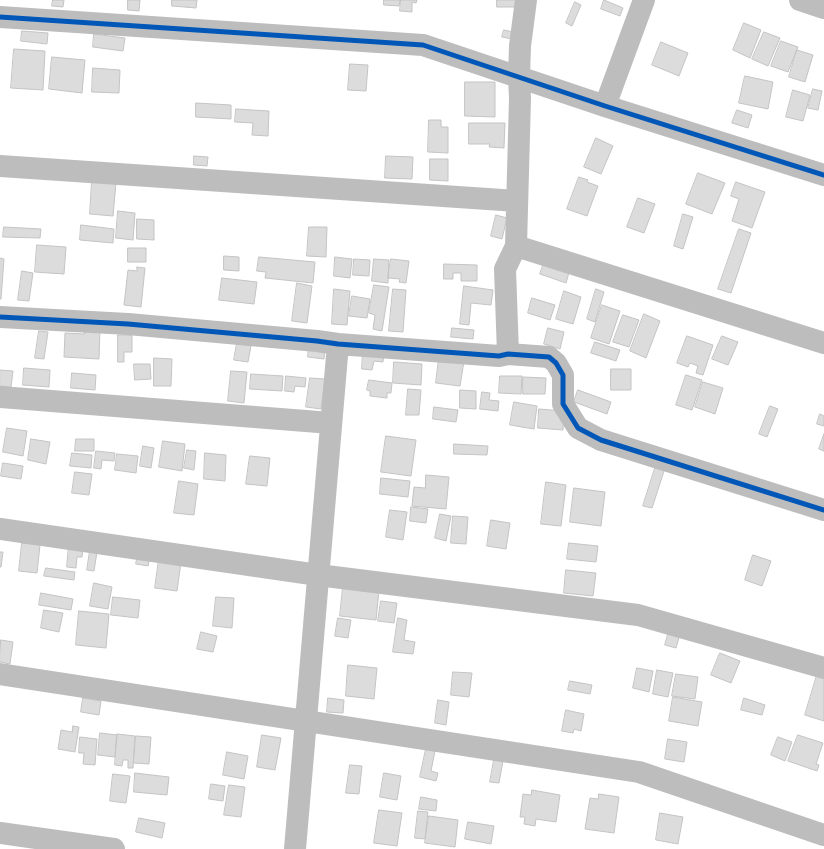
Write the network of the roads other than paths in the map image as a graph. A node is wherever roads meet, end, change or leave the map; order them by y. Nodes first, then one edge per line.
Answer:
1 (526, 0) edge
2 (644, 0) edge
3 (800, 0) edge
4 (824, 8) edge
5 (0, 17) edge
6 (519, 77) junction
7 (604, 106) junction
8 (0, 166) edge
9 (824, 175) edge
10 (517, 200) junction
11 (516, 246) junction
12 (0, 317) edge
13 (824, 343) edge
14 (338, 344) junction
15 (508, 354) junction
16 (0, 397) edge
17 (331, 423) junction
18 (824, 510) edge
19 (0, 529) edge
20 (318, 575) junction
21 (824, 668) edge
22 (0, 674) edge
23 (306, 721) junction
24 (0, 833) edge
25 (824, 835) edge
26 (824, 843) edge
27 (114, 849) edge
28 (295, 849) edge
29 (822, 849) edge

1 - 6 street
2 - 7 street
3 - 4 street
5 - 6 street
6 - 7 street
6 - 10 street
7 - 9 street
8 - 10 street
10 - 11 street
11 - 13 street
11 - 15 street
12 - 14 street
14 - 15 street
14 - 17 street
15 - 18 street
16 - 17 street
17 - 20 street
19 - 20 street
20 - 21 street
20 - 23 street
22 - 23 street
23 - 25 street
23 - 28 street
24 - 27 street
26 - 29 street

